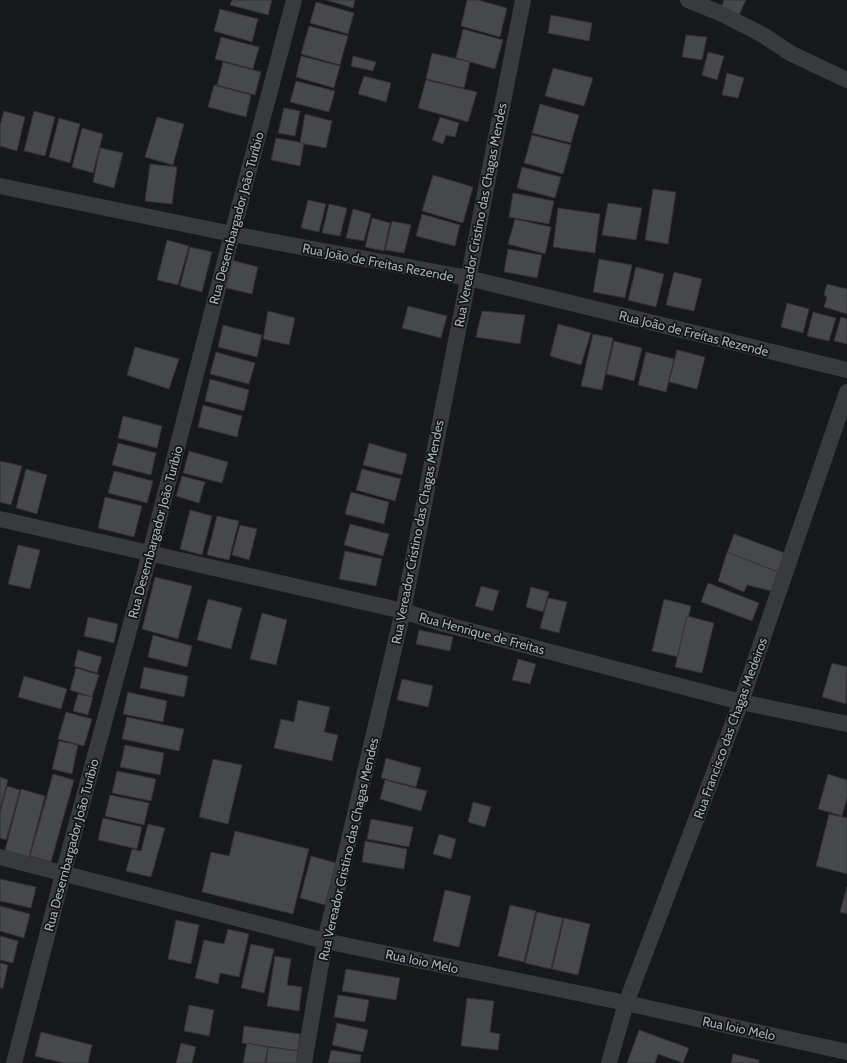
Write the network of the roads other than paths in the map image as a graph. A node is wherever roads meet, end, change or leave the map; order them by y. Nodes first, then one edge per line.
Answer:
1 (294, 0) edge
2 (523, 0) edge
3 (688, 0) edge
4 (847, 80) edge
5 (0, 186) edge
6 (232, 234) junction
7 (468, 278) junction
8 (847, 370) edge
9 (847, 392) edge
10 (0, 518) edge
11 (150, 553) junction
12 (403, 611) junction
13 (741, 702) junction
14 (847, 724) edge
15 (0, 857) edge
16 (63, 874) junction
17 (325, 940) junction
18 (626, 1003) junction
19 (847, 1052) edge
20 (14, 1063) edge
21 (304, 1063) edge
22 (609, 1063) edge

1 - 6 street, Rua Desembargador João Turíbio
2 - 7 street, Rua Vereador Cristino das Chagas Mendes
3 - 4 street
5 - 6 street, Rua João de Freitas Rezende
6 - 7 street, Rua João de Freitas Rezende
6 - 11 street, Rua Desembargador João Turíbio
7 - 8 street, Rua João de Freitas Rezende
7 - 12 street, Rua Vereador Cristino das Chagas Mendes
9 - 13 street, Rua Francisco das Chagas Medeiros
10 - 11 street, Rua Henrique de Freitas
11 - 12 street, Rua Henrique de Freitas
11 - 16 street, Rua Desembargador João Turíbio
12 - 13 street, Rua Henrique de Freitas
12 - 17 street, Rua Vereador Cristino das Chagas Mendes
13 - 14 street, Rua Henrique de Freitas
13 - 18 street, Rua Francisco das Chagas Medeiros
15 - 16 street, Rua Ioio Melo
16 - 17 street, Rua Ioio Melo
16 - 20 street, Rua Desembargador João Turíbio
17 - 18 street, Rua Ioio Melo
17 - 21 street, Rua Vereador Cristino das Chagas Mendes
18 - 19 street, Rua Ioio Melo
18 - 22 street, Rua Francisco das Chagas Medeiros

